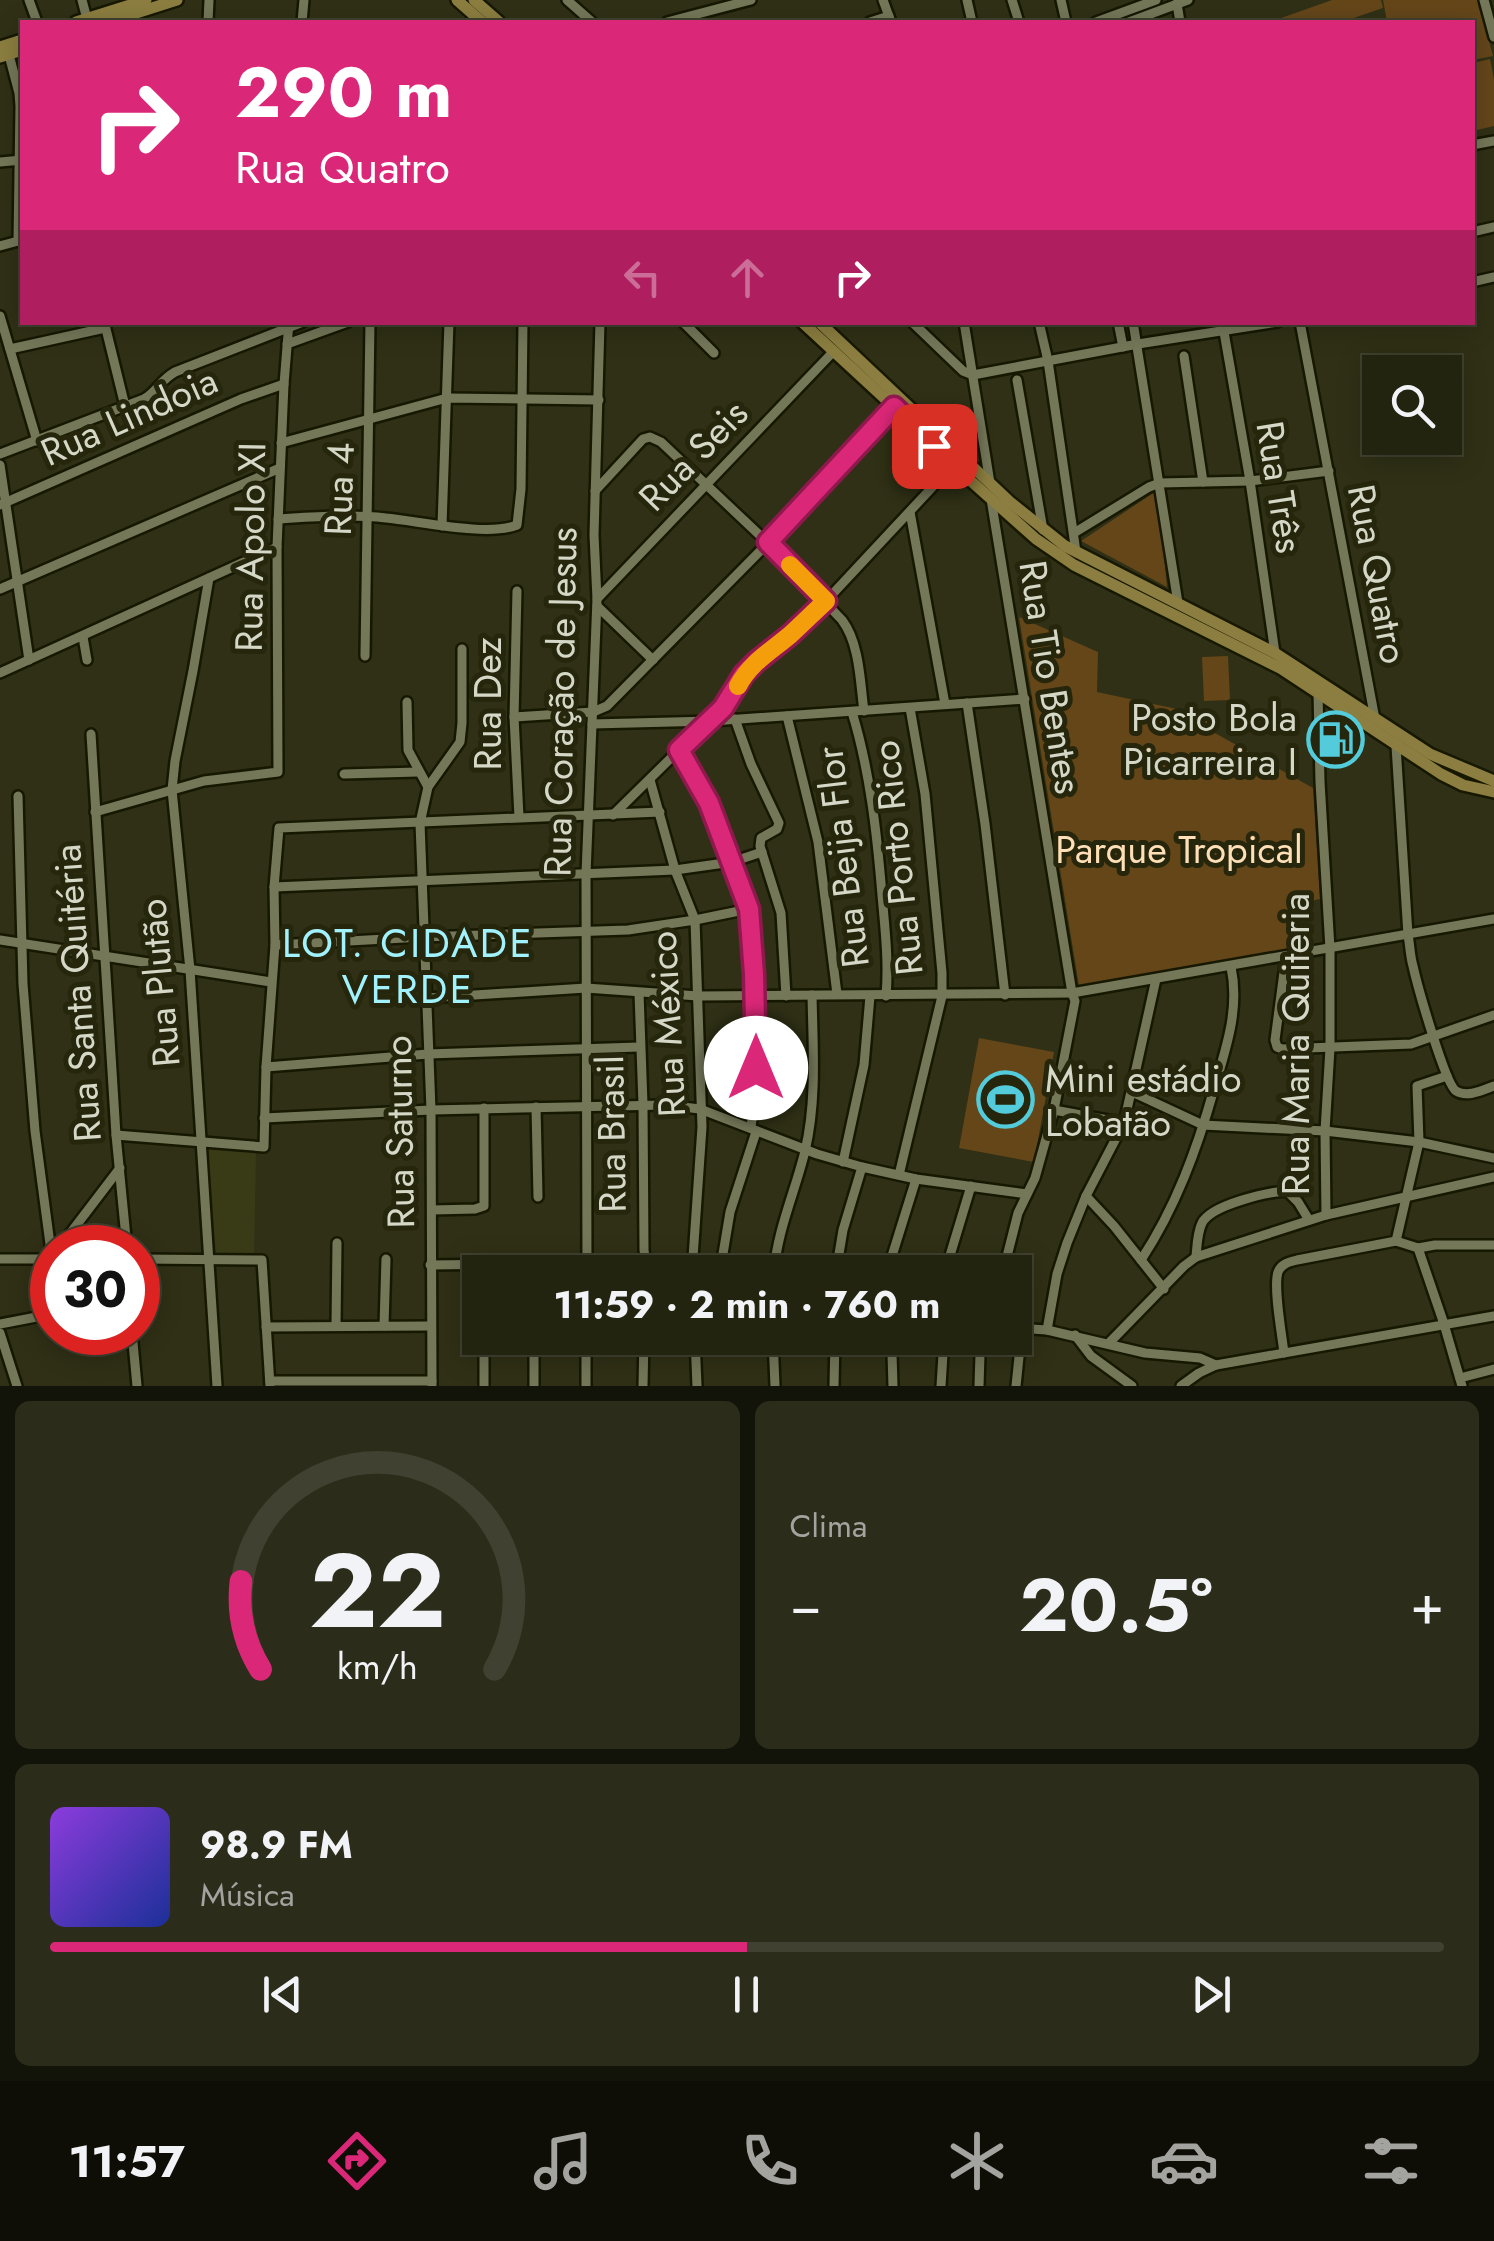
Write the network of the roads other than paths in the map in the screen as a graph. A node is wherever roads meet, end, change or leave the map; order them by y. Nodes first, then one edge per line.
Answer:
1 (146, 0) edge
2 (177, 0) edge
3 (456, 0) edge
4 (474, 0) edge
5 (568, 0) edge
6 (704, 0) edge
7 (751, 0) edge
8 (883, 0) edge
9 (1154, 0) edge
10 (1484, 0) edge
11 (1181, 1) edge
12 (709, 11) junction
13 (890, 19) edge
14 (84, 20) edge
15 (118, 20) edge
16 (480, 20) edge
17 (496, 20) edge
18 (590, 20) edge
19 (675, 20) edge
20 (1101, 20) edge
21 (1135, 20) edge
22 (1494, 37) edge
23 (3, 53) edge
24 (20, 90) edge
25 (20, 160) edge
26 (0, 162) edge
27 (20, 240) edge
28 (0, 246) edge
29 (0, 316) edge
30 (105, 325) edge
31 (289, 325) edge
32 (340, 325) edge
33 (370, 325) edge
34 (448, 325) edge
35 (524, 325) edge
36 (600, 325) edge
37 (686, 325) edge
38 (805, 325) edge
39 (827, 325) edge
40 (915, 325) edge
41 (965, 325) edge
42 (1040, 325) edge
43 (1119, 325) edge
44 (1134, 325) edge
45 (1301, 325) edge
46 (1240, 326) edge
47 (1224, 332) junction
48 (288, 344) junction
49 (1138, 344) junction
50 (1123, 347) junction
51 (10, 349) junction
52 (833, 352) junction
53 (714, 353) dead end
54 (1184, 356) dead end
55 (1048, 361) junction
56 (973, 375) junction
57 (1017, 380) dead end
58 (284, 384) junction
59 (447, 398) junction
60 (521, 399) junction
61 (599, 400) junction
62 (898, 403) junction
63 (125, 406) junction
64 (370, 418) junction
65 (37, 441) junction
66 (281, 443) junction
67 (0, 454) edge
68 (0, 465) edge
69 (954, 465) junction
70 (280, 468) junction
71 (1328, 471) junction
72 (976, 478) junction
73 (1203, 482) junction
74 (1250, 482) junction
75 (1160, 483) junction
76 (707, 484) junction
77 (991, 485) junction
78 (595, 492) junction
79 (990, 499) junction
80 (3, 504) edge
81 (910, 512) junction
82 (368, 516) junction
83 (278, 519) junction
84 (442, 526) junction
85 (1044, 531) junction
86 (1074, 533) junction
87 (768, 542) junction
88 (276, 546) junction
89 (1076, 552) junction
90 (1091, 566) junction
91 (1108, 575) junction
92 (209, 578) junction
93 (18, 581) junction
94 (0, 589) edge
95 (517, 591) dead end
96 (826, 601) junction
97 (597, 602) junction
98 (1178, 604) junction
99 (83, 636) junction
100 (462, 649) dead end
101 (1275, 653) junction
102 (365, 656) dead end
103 (30, 660) junction
104 (88, 660) dead end
105 (653, 660) junction
106 (0, 673) edge
107 (1320, 688) junction
108 (1334, 697) junction
109 (1025, 698) junction
110 (407, 702) dead end
111 (967, 703) junction
112 (945, 704) junction
113 (910, 708) junction
114 (593, 712) junction
115 (852, 712) junction
116 (864, 712) junction
117 (788, 716) junction
118 (514, 717) junction
119 (735, 719) junction
120 (1375, 719) junction
121 (712, 721) junction
122 (592, 724) junction
123 (91, 734) dead end
124 (1396, 746) junction
125 (679, 750) junction
126 (418, 772) junction
127 (344, 774) dead end
128 (650, 780) junction
129 (1494, 781) edge
130 (428, 787) junction
131 (172, 790) junction
132 (1494, 792) edge
133 (18, 796) dead end
134 (95, 812) junction
135 (660, 812) junction
136 (588, 815) junction
137 (613, 816) junction
138 (519, 817) junction
139 (420, 823) junction
140 (762, 852) junction
141 (732, 862) junction
142 (675, 870) junction
143 (586, 874) junction
144 (420, 881) junction
145 (274, 886) junction
146 (749, 909) junction
147 (1494, 919) edge
148 (695, 920) junction
149 (586, 931) junction
150 (1408, 935) junction
151 (423, 936) junction
152 (0, 940) edge
153 (22, 943) junction
154 (274, 945) junction
155 (1330, 949) junction
156 (105, 955) junction
157 (1286, 957) junction
158 (1231, 966) junction
159 (190, 970) junction
160 (1156, 979) junction
161 (271, 982) junction
162 (586, 988) junction
163 (639, 993) junction
164 (837, 994) junction
165 (1072, 994) junction
166 (1004, 995) junction
167 (698, 996) junction
168 (756, 996) junction
169 (786, 996) junction
170 (812, 996) junction
171 (870, 996) junction
172 (886, 996) junction
173 (942, 996) junction
174 (427, 998) junction
175 (1494, 1015) edge
176 (1435, 1036) junction
177 (639, 1047) junction
178 (1330, 1048) junction
179 (586, 1049) junction
180 (428, 1054) junction
181 (266, 1067) junction
182 (1447, 1076) junction
183 (1494, 1086) edge
184 (1132, 1092) junction
185 (643, 1104) junction
186 (587, 1105) junction
187 (536, 1107) junction
188 (484, 1108) junction
189 (700, 1109) junction
190 (430, 1110) junction
191 (1054, 1110) junction
192 (264, 1118) junction
193 (1124, 1123) junction
194 (1204, 1126) junction
195 (754, 1130) junction
196 (1325, 1131) junction
197 (116, 1134) junction
198 (201, 1142) junction
199 (1420, 1142) junction
200 (805, 1150) junction
201 (1494, 1158) edge
202 (843, 1162) junction
203 (862, 1167) junction
204 (120, 1168) junction
205 (899, 1175) junction
206 (1494, 1177) edge
207 (916, 1179) junction
208 (971, 1186) junction
209 (1027, 1194) junction
210 (1086, 1196) junction
211 (1405, 1196) junction
212 (538, 1197) dead end
213 (432, 1210) junction
214 (1326, 1215) junction
215 (1309, 1220) junction
216 (48, 1225) edge
217 (77, 1225) edge
218 (125, 1225) edge
219 (1396, 1241) junction
220 (336, 1243) dead end
221 (1494, 1244) edge
222 (1418, 1248) junction
223 (587, 1255) edge
224 (646, 1255) edge
225 (693, 1255) edge
226 (723, 1255) edge
227 (777, 1255) edge
228 (839, 1255) edge
229 (892, 1255) edge
230 (949, 1255) edge
231 (1007, 1255) edge
232 (1196, 1257) junction
233 (210, 1258) junction
234 (0, 1259) edge
235 (30, 1259) edge
236 (160, 1259) edge
237 (386, 1259) dead end
238 (1141, 1260) junction
239 (430, 1265) junction
240 (462, 1267) edge
241 (1164, 1289) junction
242 (1494, 1316) edge
243 (30, 1318) edge
244 (0, 1324) edge
245 (1444, 1324) junction
246 (336, 1326) junction
247 (384, 1326) junction
248 (430, 1326) junction
249 (266, 1327) junction
250 (1032, 1329) edge
251 (1047, 1330) junction
252 (0, 1333) edge
253 (1075, 1335) junction
254 (1109, 1343) junction
255 (1284, 1353) junction
256 (134, 1355) edge
257 (484, 1355) edge
258 (534, 1355) edge
259 (586, 1355) edge
260 (644, 1355) edge
261 (696, 1355) edge
262 (774, 1355) edge
263 (835, 1355) edge
264 (892, 1355) edge
265 (943, 1355) edge
266 (980, 1355) edge
267 (1017, 1355) edge
268 (1216, 1366) junction
269 (1494, 1369) edge
270 (1461, 1382) edge
271 (270, 1383) edge
272 (432, 1384) edge
273 (17, 1386) edge
274 (137, 1386) edge
275 (217, 1386) edge
276 (484, 1386) edge
277 (534, 1386) edge
278 (586, 1386) edge
279 (643, 1386) edge
280 (697, 1386) edge
281 (775, 1386) edge
282 (834, 1386) edge
283 (893, 1386) edge
284 (941, 1386) edge
285 (979, 1386) edge
286 (1016, 1386) edge
287 (1132, 1386) edge
288 (1181, 1386) edge

1 - 14 main road
2 - 15 main road
3 - 16 main road
4 - 17 main road
5 - 18 street
6 - 12 street
7 - 12 street
8 - 13 street
9 - 20 street
10 - 22 street
11 - 21 street
12 - 19 street
23 - 24 street
25 - 26 street
25 - 27 street
27 - 28 street
29 - 51 street
30 - 51 street
30 - 63 street
31 - 48 street, Rua Apolo XI
31 - 63 street
32 - 48 street
33 - 64 street, Rua 4
34 - 59 street
35 - 60 street
36 - 61 street, Rua Coração de Jesus
37 - 53 street
38 - 52 main road
39 - 62 main road
40 - 56 street
41 - 56 street
42 - 55 street
43 - 50 street
44 - 49 street
45 - 71 street, Rua Quatro
46 - 47 street
47 - 49 street
47 - 74 street, Rua Três
48 - 58 street, Rua Apolo XI
49 - 50 street
49 - 75 street
50 - 55 street
51 - 65 street
52 - 62 main road
52 - 76 street, Rua Seis
54 - 73 street
55 - 56 street
55 - 86 street
56 - 77 street
57 - 85 street
58 - 66 street, Rua Apolo XI
58 - 80 street, Rua Lindoia
59 - 60 street
59 - 64 street
59 - 84 street
60 - 61 street
60 - 84 street
61 - 78 street, Rua Coração de Jesus
62 - 69 main road
62 - 72 main road
62 - 87 street
63 - 65 street
64 - 66 street
64 - 82 street, Rua 4
65 - 67 street
66 - 70 street, Rua Apolo XI
68 - 80 street
69 - 72 main road
69 - 81 street
70 - 83 street, Rua Apolo XI
70 - 93 street
71 - 74 street
71 - 120 street, Rua Quatro
72 - 77 main road
72 - 79 main road
73 - 74 street
73 - 75 street
74 - 101 street, Rua Três
75 - 86 street
75 - 98 street
76 - 78 street
76 - 87 street
76 - 97 street, Rua Seis
77 - 79 main road
77 - 85 main road
78 - 97 street, Rua Coração de Jesus
79 - 90 main road
79 - 109 street, Rua Tio Bentes
80 - 93 street
81 - 96 street
81 - 112 street
82 - 83 street
82 - 84 street
82 - 102 street, Rua 4
83 - 88 street, Rua Apolo XI
85 - 89 main road
86 - 89 street
87 - 96 street
87 - 105 street
88 - 92 street
88 - 131 street, Rua Apolo XI
89 - 90 main road
90 - 91 main road
91 - 98 main road
91 - 107 main road
92 - 99 street
92 - 131 street, Rua Plutão
93 - 94 street
93 - 103 street
95 - 118 street, Rua Dez
96 - 116 street
96 - 121 street
97 - 105 street
97 - 114 street, Rua Coração de Jesus
98 - 101 main road
99 - 103 street
99 - 104 street
100 - 130 street, Rua Saturno
101 - 107 main road
103 - 106 street
105 - 114 street
107 - 108 main road
107 - 155 street, Rua Maria Quiteria
108 - 120 main road
108 - 124 main road
109 - 111 street
109 - 165 street, Rua Tio Bentes
110 - 126 street
111 - 112 street
111 - 166 street
112 - 113 street
113 - 116 street
113 - 173 street, Rua Porto Rico
114 - 118 street
114 - 122 street, Rua Coração de Jesus
115 - 116 street
115 - 117 street
115 - 172 street, Rua Beija Flor
117 - 119 street
117 - 164 street
118 - 138 street, Rua Dez
119 - 121 street
119 - 140 street
120 - 129 main road
121 - 122 street
121 - 125 street
122 - 136 street, Rua Coração de Jesus
123 - 134 street, Rua Santa Quitéria
124 - 132 main road
124 - 150 street
125 - 128 street
125 - 141 street
126 - 127 street
126 - 130 street
128 - 135 street, Rua México
128 - 137 street
130 - 139 street, Rua Saturno
131 - 134 street
131 - 159 street, Rua Plutão
133 - 153 street
134 - 156 street, Rua Santa Quitéria
135 - 137 street
135 - 142 street, Rua México
136 - 137 street
136 - 138 street
136 - 143 street, Rua Coração de Jesus
138 - 139 street
139 - 144 street, Rua Saturno
139 - 145 street
140 - 141 street
140 - 169 street
141 - 142 street
141 - 146 street
142 - 143 street
142 - 148 street, Rua México
143 - 144 street
143 - 149 street, Rua Coração de Jesus
144 - 145 street
144 - 151 street, Rua Saturno
145 - 154 street
146 - 148 street
146 - 168 street
147 - 150 street
148 - 149 street
148 - 167 street, Rua México
149 - 151 street
149 - 162 street, Rua Coração de Jesus
150 - 155 street
150 - 176 street
151 - 154 street
151 - 174 street, Rua Saturno
152 - 153 street
153 - 156 street
153 - 216 street
154 - 161 street
155 - 157 street
155 - 178 street, Rua Maria Quiteria
156 - 159 street
156 - 197 street, Rua Santa Quitéria
157 - 158 street
157 - 178 street
158 - 160 street
158 - 194 street
159 - 161 street
159 - 198 street, Rua Plutão
160 - 165 street
160 - 184 street
161 - 181 street
162 - 163 street
162 - 174 street
162 - 179 street, Rua Coração de Jesus
163 - 167 street
163 - 177 street, Rua Brasil
164 - 170 street
164 - 171 street
165 - 166 street
165 - 191 street, Rua Tio Bentes
166 - 173 street
167 - 168 street
167 - 189 street, Rua México
168 - 169 street
168 - 195 street
169 - 170 street
170 - 200 street
171 - 172 street
171 - 202 street
172 - 173 street
173 - 205 street, Rua Porto Rico
174 - 180 street, Rua Saturno
175 - 176 street
176 - 178 street
176 - 182 street
177 - 179 street
177 - 185 street, Rua Brasil
178 - 196 street, Rua Maria Quiteria
179 - 180 street
179 - 186 street, Rua Coração de Jesus
180 - 181 street
180 - 190 street, Rua Saturno
181 - 192 street
182 - 183 street
182 - 199 street
184 - 193 street
184 - 194 street
185 - 186 street
185 - 189 street
185 - 224 street, Rua Brasil
186 - 187 street
186 - 223 street, Rua Coração de Jesus
187 - 188 street
187 - 212 street
188 - 190 street
188 - 213 street
189 - 195 street
189 - 225 street, Rua México
190 - 192 street
190 - 213 street, Rua Saturno
191 - 193 street
191 - 209 street, Rua Tio Bentes
192 - 198 street
193 - 210 street
194 - 196 street
194 - 238 street
195 - 200 street
195 - 226 street
196 - 199 street
196 - 214 street, Rua Maria Quiteria
197 - 198 street
197 - 204 street, Rua Santa Quitéria
198 - 233 street, Rua Plutão
199 - 201 street
199 - 211 street
200 - 202 street
200 - 227 street
202 - 203 street
203 - 205 street
203 - 228 street
204 - 217 street
204 - 218 street, Rua Santa Quitéria
205 - 207 street
206 - 211 street
207 - 208 street
207 - 229 street
208 - 209 street
208 - 230 street
209 - 231 street, Rua Tio Bentes
210 - 238 street
210 - 251 street
211 - 214 street
211 - 219 street
213 - 239 street, Rua Saturno
214 - 215 street
215 - 232 street
215 - 232 street
219 - 222 street
219 - 255 street
220 - 246 street
221 - 222 street
222 - 245 street
232 - 241 street
233 - 236 street
233 - 249 street
233 - 275 street, Rua Plutão
234 - 235 street
237 - 247 street
238 - 241 street
239 - 240 street, Rua Coração de Jesus
239 - 248 street, Rua Saturno
241 - 254 street
242 - 245 street
243 - 244 street
245 - 255 street
245 - 270 street
246 - 247 street
246 - 249 street
247 - 248 street
248 - 272 street, Rua Saturno
249 - 271 street
250 - 251 street
251 - 253 street
252 - 273 street
253 - 254 street
253 - 287 street
254 - 268 street
255 - 268 street
256 - 274 street
257 - 276 street
258 - 277 street
259 - 278 street
260 - 279 street
261 - 280 street
262 - 281 street
263 - 282 street
264 - 283 street
265 - 284 street
266 - 285 street
267 - 286 street
268 - 288 street
269 - 270 street
271 - 272 street

